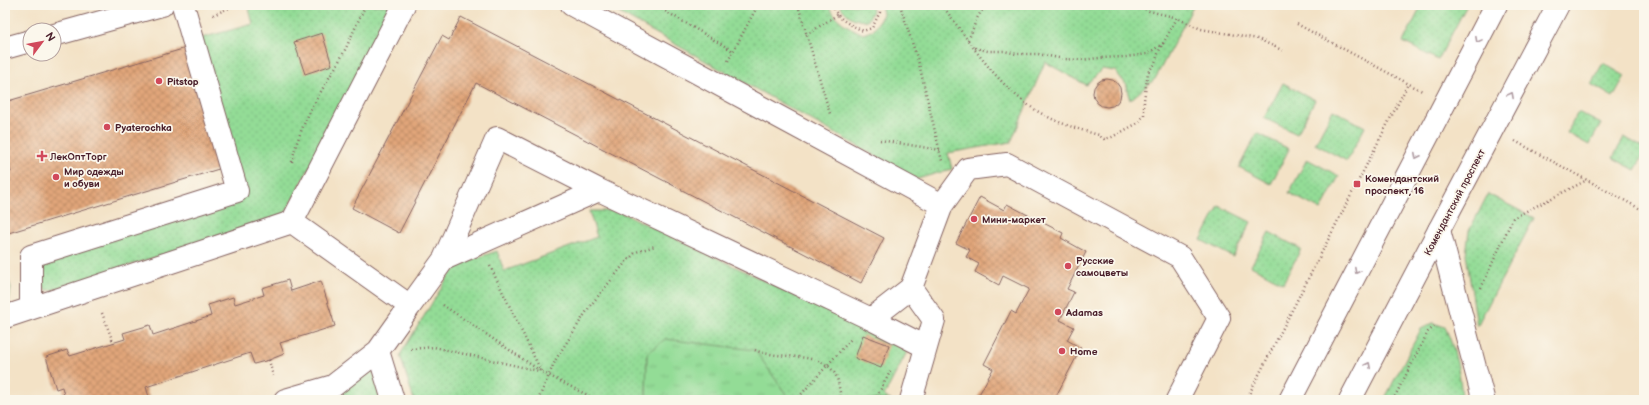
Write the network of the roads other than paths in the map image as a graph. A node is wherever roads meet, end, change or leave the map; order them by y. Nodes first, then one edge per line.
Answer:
1 (162, 5) edge
2 (183, 5) edge
3 (404, 5) edge
4 (572, 5) edge
5 (1496, 5) edge
6 (1558, 5) edge
7 (62, 33) edge
8 (22, 43) edge
9 (5, 48) edge
10 (599, 190) junction
11 (942, 205) junction
12 (292, 222) junction
13 (1439, 230) junction
14 (444, 259) junction
15 (911, 288) junction
16 (415, 298) junction
17 (31, 308) junction
18 (5, 317) edge
19 (871, 318) junction
20 (926, 347) junction
21 (378, 351) junction
22 (285, 400) edge
23 (393, 400) edge
24 (911, 400) edge
25 (1177, 400) edge
26 (1290, 400) edge
27 (1350, 400) edge
28 (1482, 400) edge

1 - 7 main road
2 - 17 main road
3 - 12 main road
4 - 11 main road
5 -> 26 main road
13 -> 6 main road, Комендантский проспект
8 - 9 main road
10 - 14 main road
10 - 14 main road
10 - 19 main road
11 - 15 main road
11 - 25 main road
12 - 16 main road
12 - 17 main road
27 -> 13 main road, Комендантский проспект
13 - 28 main road
14 - 16 main road
15 - 19 main road
15 - 20 main road
16 - 21 main road
17 - 18 main road
19 - 20 main road
20 - 24 main road
21 - 22 main road
21 - 23 main road

